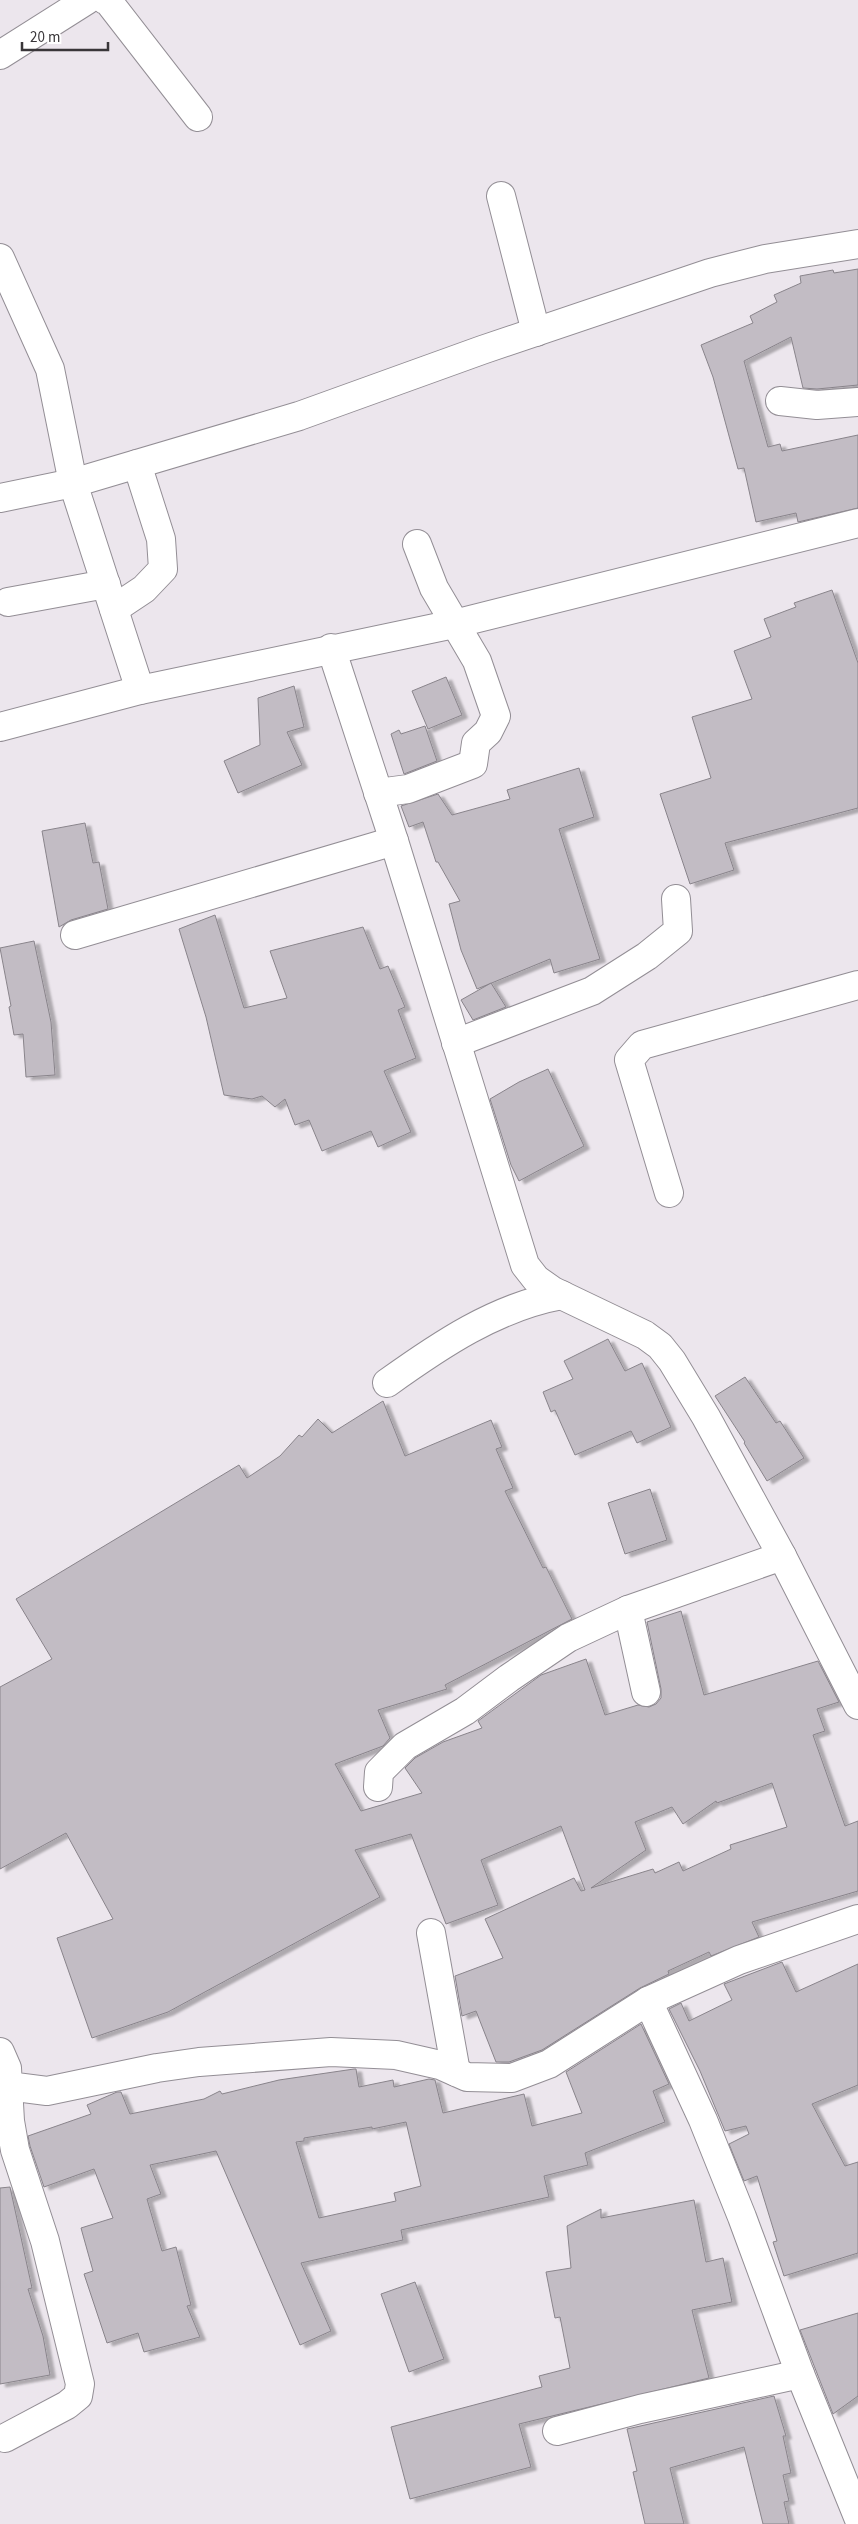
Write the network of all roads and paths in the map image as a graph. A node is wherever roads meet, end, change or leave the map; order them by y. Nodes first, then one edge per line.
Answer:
1 (87, 0) edge
2 (105, 0) edge
3 (0, 55) edge
4 (198, 116) dead end
5 (502, 196) dead end
6 (858, 244) edge
7 (0, 258) edge
8 (536, 332) junction
9 (780, 401) dead end
10 (858, 402) edge
11 (137, 464) junction
12 (73, 483) junction
13 (0, 498) edge
14 (858, 523) edge
15 (417, 544) dead end
16 (106, 584) junction
17 (8, 602) dead end
18 (114, 609) junction
19 (454, 624) junction
20 (331, 648) junction
21 (140, 690) junction
22 (0, 727) edge
23 (378, 793) junction
24 (394, 841) junction
25 (676, 899) dead end
26 (75, 935) dead end
27 (858, 985) edge
28 (456, 1043) junction
29 (669, 1193) dead end
30 (562, 1295) junction
31 (387, 1383) dead end
32 (782, 1556) junction
33 (628, 1610) junction
34 (646, 1692) dead end
35 (857, 1701) edge
36 (378, 1788) dead end
37 (858, 1918) edge
38 (431, 1933) dead end
39 (648, 2001) junction
40 (0, 2052) edge
41 (456, 2072) junction
42 (8, 2086) junction
43 (800, 2374) junction
44 (557, 2432) dead end
45 (5, 2438) dead end
46 (858, 2517) edge

1 - 3 street
2 - 4 street
5 - 8 street
6 - 8 street
7 - 12 street
8 - 11 street
9 - 10 street
11 - 12 street
11 - 18 street
12 - 13 street
12 - 16 street
14 - 19 street
15 - 19 street
16 - 17 street
16 - 18 street
18 - 21 street
19 - 20 street
19 - 23 street
20 - 21 street
20 - 23 street
21 - 22 street
23 - 24 street
24 - 26 street
24 - 28 street
25 - 28 street
27 - 29 street
28 - 30 street
30 - 31 street
30 - 32 street
32 - 33 street
32 - 35 street
33 - 34 street
33 - 36 street
37 - 39 street
38 - 41 street
39 - 41 street
39 - 43 street
40 - 42 street
41 - 42 street
42 - 45 street
43 - 44 street
43 - 46 street

